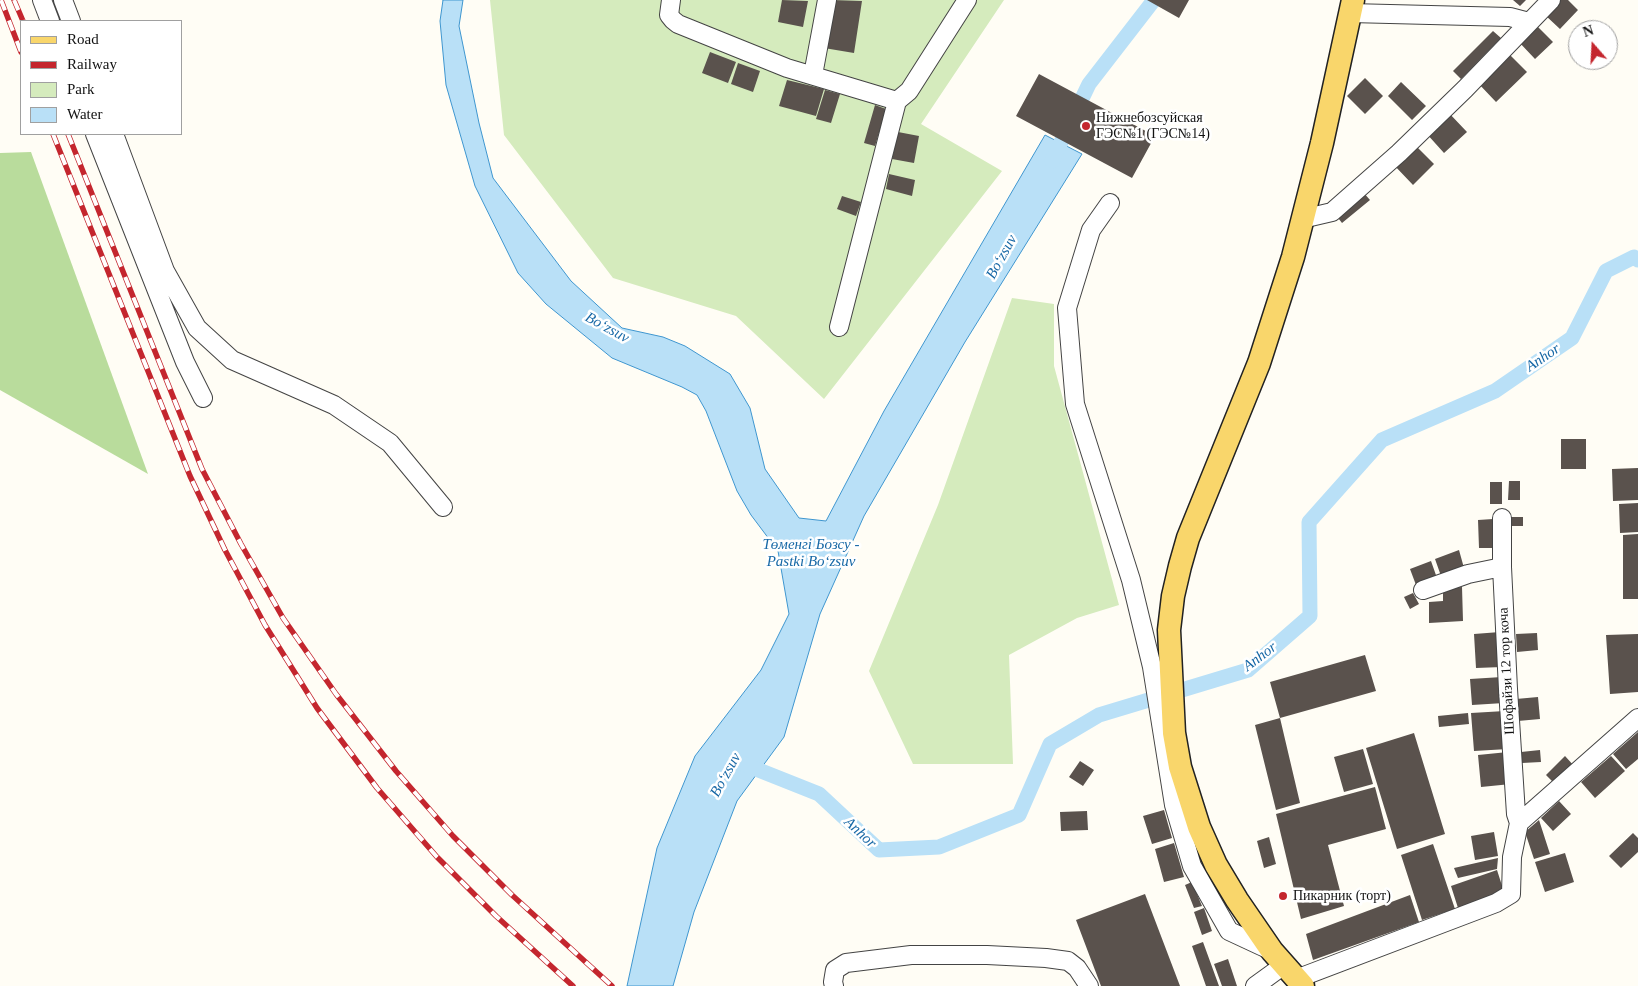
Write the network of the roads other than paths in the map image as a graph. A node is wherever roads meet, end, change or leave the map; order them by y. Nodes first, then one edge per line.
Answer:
1 (42, 0) edge
2 (63, 0) edge
3 (671, 0) edge
4 (827, 0) edge
5 (967, 0) edge
6 (1551, 0) edge
7 (1351, 6) edge
8 (50, 20) edge
9 (71, 20) edge
10 (1529, 22) junction
11 (813, 75) junction
12 (897, 101) junction
13 (95, 135) edge
14 (114, 135) edge
15 (1110, 204) dead end
16 (1302, 220) junction
17 (840, 327) dead end
18 (203, 398) dead end
19 (443, 507) dead end
20 (1502, 518) dead end
21 (1502, 567) junction
22 (1423, 590) dead end
23 (1161, 664) junction
24 (1638, 718) edge
25 (1519, 823) junction
26 (1289, 970) edge
27 (834, 986) edge
28 (1088, 986) edge
29 (1255, 986) edge

1 - 8 street
2 - 9 street
3 - 11 street
4 - 11 street
5 - 12 street
6 - 10 street
7 - 10 street
7 - 16 main road
10 - 16 street
11 - 12 street
12 - 17 street
13 - 18 street
14 - 19 street
15 - 23 street
16 - 23 main road
20 - 21 street, Шофайзи 12 тор коча
21 - 22 street
21 - 25 street, Шофайзи 12 тор коча
23 - 26 main road
24 - 25 street
25 - 26 street, Шофайзи 12 тор коча
26 - 29 street
27 - 28 street

